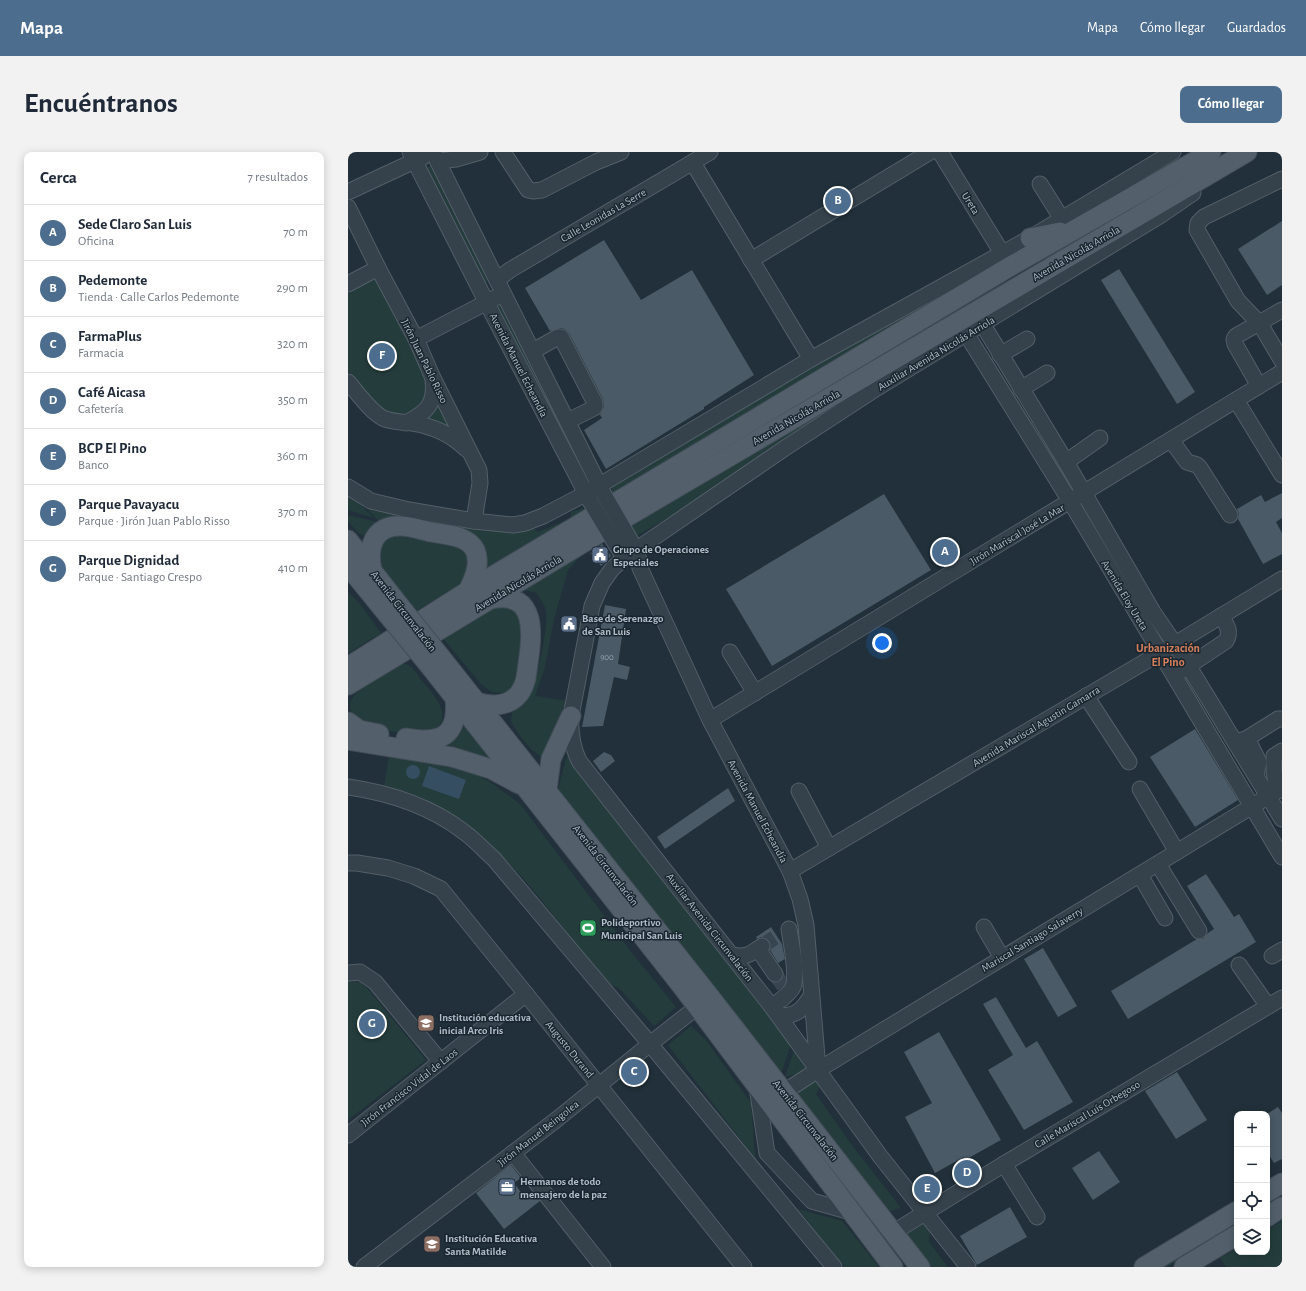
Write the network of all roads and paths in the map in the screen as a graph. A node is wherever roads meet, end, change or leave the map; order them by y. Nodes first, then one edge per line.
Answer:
1 (480, 152) edge
2 (503, 152) edge
3 (621, 152) edge
4 (710, 152) edge
5 (930, 152) edge
6 (940, 152) edge
7 (1173, 152) edge
8 (1199, 152) edge
9 (1211, 152) edge
10 (1247, 152) edge
11 (1250, 152) edge
12 (435, 155) edge
13 (413, 157) edge
14 (594, 157) edge
15 (1153, 157) edge
16 (693, 163) junction
17 (1180, 170) junction
18 (1282, 179) edge
19 (1040, 184) dead end
20 (348, 192) edge
21 (348, 207) edge
22 (1062, 219) junction
23 (1079, 228) junction
24 (1030, 238) junction
25 (1002, 254) junction
26 (751, 260) junction
27 (378, 268) junction
28 (497, 280) junction
29 (348, 284) edge
30 (504, 294) junction
31 (486, 302) junction
32 (1282, 310) edge
33 (1260, 324) junction
34 (983, 325) junction
35 (967, 335) junction
36 (416, 339) junction
37 (1027, 339) dead end
38 (533, 351) junction
39 (811, 359) junction
40 (1004, 360) junction
41 (1282, 361) edge
42 (1282, 372) edge
43 (1047, 373) dead end
44 (991, 374) junction
45 (432, 376) junction
46 (348, 382) edge
47 (1259, 386) junction
48 (1021, 389) junction
49 (1236, 400) junction
50 (568, 421) junction
51 (406, 423) junction
52 (1100, 438) dead end
53 (1052, 440) junction
54 (1171, 440) junction
55 (1038, 449) junction
56 (471, 454) junction
57 (1066, 462) junction
58 (1282, 475) edge
59 (348, 488) edge
60 (594, 493) junction
61 (1084, 493) junction
62 (1070, 501) junction
63 (1230, 515) dead end
64 (474, 521) junction
65 (1108, 534) junction
66 (348, 540) edge
67 (1094, 542) junction
68 (635, 547) junction
69 (622, 556) junction
70 (348, 566) edge
71 (640, 568) junction
72 (372, 571) junction
73 (1282, 579) edge
74 (468, 591) junction
75 (491, 599) junction
76 (393, 610) junction
77 (1153, 612) junction
78 (1221, 616) junction
79 (1140, 620) junction
80 (1175, 644) junction
81 (730, 652) dead end
82 (1160, 653) junction
83 (434, 660) junction
84 (1189, 667) junction
85 (1173, 676) junction
86 (348, 681) edge
87 (755, 693) junction
88 (1086, 696) junction
89 (455, 698) junction
90 (476, 702) junction
91 (571, 716) junction
92 (1282, 719) edge
93 (710, 720) junction
94 (348, 722) edge
95 (1237, 737) junction
96 (348, 740) edge
97 (1212, 741) junction
98 (1278, 753) edge
99 (1129, 762) dead end
100 (1257, 769) junction
101 (348, 787) edge
102 (1140, 789) dead end
103 (538, 791) junction
104 (799, 791) dead end
105 (1276, 792) edge
106 (1252, 807) junction
107 (1282, 819) edge
108 (829, 848) junction
109 (1177, 852) junction
110 (1282, 857) edge
111 (348, 863) edge
112 (1158, 864) junction
113 (790, 872) junction
114 (1140, 875) junction
115 (1165, 918) dead end
116 (806, 925) junction
117 (984, 927) dead end
118 (1199, 931) dead end
119 (732, 955) junction
120 (1002, 958) junction
121 (1239, 965) dead end
122 (348, 973) edge
123 (775, 974) tunnel mouth
124 (788, 989) junction
125 (811, 993) junction
126 (526, 994) junction
127 (1282, 998) edge
128 (703, 1001) junction
129 (1268, 1006) junction
130 (776, 1011) junction
131 (650, 1044) junction
132 (441, 1062) junction
133 (818, 1070) junction
134 (599, 1084) junction
135 (756, 1084) junction
136 (784, 1092) junction
137 (348, 1135) edge
138 (513, 1153) junction
139 (1004, 1164) junction
140 (1282, 1207) edge
141 (851, 1212) junction
142 (925, 1212) junction
143 (1234, 1212) edge
144 (1270, 1214) edge
145 (1037, 1217) dead end
146 (894, 1232) junction
147 (1234, 1237) edge
148 (364, 1267) edge
149 (603, 1267) edge
150 (744, 1267) edge
151 (834, 1267) edge
152 (893, 1267) edge
153 (920, 1267) edge
154 (968, 1267) edge
155 (1144, 1267) edge
156 (1184, 1267) edge

1 - 12 street
2 - 14 street
3 - 14 street
4 - 16 street, Calle Leonidas La Serre
5 - 26 street
6 - 25 street, Ureta
7 - 15 street
8 - 17 main road
9 - 17 main road, Avenida Nicolás Arriola
10 - 75 main road, Avenida Nicolás Arriola
11 - 34 street, Auxiliar Avenida Nicolás Arriola
12 - 13 street
12 - 28 street, Avenida Manuel Echeandía
13 - 20 street
13 - 31 street, Avenida Manuel Echeandía
15 - 22 street
16 - 26 street
16 - 28 street, Calle Leonidas La Serre
17 - 23 main road, Avenida Nicolás Arriola
18 - 33 street
19 - 22 street
21 - 27 street, Jirón Juan Pablo Risso
22 - 24 street
23 - 24 main road
23 - 74 main road, Avenida Nicolás Arriola
24 - 25 street
25 - 39 street
26 - 39 street
27 - 29 street
27 - 36 street, Jirón Juan Pablo Risso
28 - 30 street, Avenida Manuel Echeandía
30 - 31 street
30 - 38 street, Avenida Manuel Echeandía
31 - 36 street
31 - 60 street, Avenida Manuel Echeandía
32 - 33 street
33 - 41 street
33 - 47 street
34 - 35 street, Auxiliar Avenida Nicolás Arriola
34 - 40 street, Avenida Eloy Ureta
35 - 44 street, Avenida Eloy Ureta
35 - 68 street, Auxiliar Avenida Nicolás Arriola
36 - 45 street, Jirón Juan Pablo Risso
37 - 40 street
38 - 50 street, Avenida Manuel Echeandía
38 - 50 street
39 - 60 street
40 - 44 street
40 - 48 street, Avenida Eloy Ureta
42 - 47 street, Jirón Mariscal José La Mar
43 - 48 street
44 - 55 street, Avenida Eloy Ureta
45 - 51 street
45 - 56 street, Jirón Juan Pablo Risso
46 - 51 street
47 - 49 street, Jirón Mariscal José La Mar
48 - 53 street, Avenida Eloy Ureta
49 - 54 street, Jirón Mariscal José La Mar
49 - 58 street
50 - 60 street, Avenida Manuel Echeandía
51 - 56 street
52 - 57 street
53 - 55 street
53 - 57 street, Avenida Eloy Ureta
54 - 61 street, Jirón Mariscal José La Mar
54 - 63 street
55 - 62 street, Avenida Eloy Ureta
56 - 64 street, Jirón Juan Pablo Risso
57 - 61 street, Avenida Eloy Ureta
59 - 64 street
60 - 64 street
60 - 68 street, Avenida Manuel Echeandía, bridge
60 - 69 street, Avenida Manuel Echeandía, bridge
61 - 62 street, Jirón Mariscal José La Mar
61 - 65 street, Avenida Eloy Ureta
62 - 67 street, Avenida Eloy Ureta
62 - 87 street, Jirón Mariscal José La Mar
65 - 67 street
65 - 77 street, Avenida Eloy Ureta
66 - 72 main road, Avenida Circunvalación
67 - 79 street, Avenida Eloy Ureta
68 - 69 street, Auxiliar Avenida Nicolás Arriola
68 - 71 street, Avenida Manuel Echeandía
69 - 71 street, Avenida Manuel Echeandía
69 - 91 street, Auxiliar Avenida Circunvalación
70 - 76 main road, Avenida Circunvalación
71 - 93 street, Avenida Manuel Echeandía
72 - 74 main road
72 - 76 main road, Avenida Circunvalación
73 - 78 street, Avenida Mariscal Agustin Gamarra
74 - 86 main road, Avenida Nicolás Arriola
75 - 86 main road, Avenida Nicolás Arriola
75 - 90 main road
76 - 83 main road, Avenida Circunvalación, bridge
77 - 79 street
77 - 80 street, Avenida Eloy Ureta
78 - 80 street, Avenida Mariscal Agustin Gamarra
78 - 84 street
79 - 82 street, Avenida Eloy Ureta
80 - 82 street, Avenida Mariscal Agustin Gamarra
80 - 84 street, Avenida Eloy Ureta
81 - 87 street
82 - 85 street, Avenida Eloy Ureta
82 - 88 street, Avenida Mariscal Agustin Gamarra
83 - 89 main road, Avenida Circunvalación
83 - 90 main road, Avenida Circunvalación
84 - 85 street
84 - 95 street, Avenida Eloy Ureta
85 - 97 street, Avenida Eloy Ureta
87 - 93 street, Jirón Mariscal José La Mar
88 - 99 street
88 - 108 street, Avenida Mariscal Agustin Gamarra
89 - 94 main road
89 - 103 main road, Avenida Circunvalación
90 - 103 main road, Avenida Circunvalación
91 - 103 main road
91 - 119 street, Auxiliar Avenida Circunvalación
92 - 95 street
93 - 113 street, Avenida Manuel Echeandía
95 - 97 street
95 - 100 street, Avenida Eloy Ureta
96 - 103 main road
97 - 106 street, Avenida Eloy Ureta
98 - 100 street
98 - 105 street
100 - 105 street, Avenida Eloy Ureta
101 - 131 street
102 - 109 street
103 - 128 main road, Avenida Circunvalación
104 - 108 street
105 - 106 street, Mariscal Santiago Salaverry
105 - 107 street, Avenida Eloy Ureta
106 - 109 street, Mariscal Santiago Salaverry
106 - 110 street, Avenida Eloy Ureta
108 - 113 street, Avenida Mariscal Agustin Gamarra
109 - 112 street, Mariscal Santiago Salaverry
111 - 126 street, Augusto Durand
112 - 114 street, Mariscal Santiago Salaverry
112 - 118 street
113 - 116 street, Avenida Manuel Echeandía
114 - 115 street
114 - 120 street, Mariscal Santiago Salaverry
116 - 124 street
116 - 125 street, Avenida Manuel Echeandía
117 - 120 street
119 - 123 street
119 - 130 street, Auxiliar Avenida Circunvalación
120 - 133 street, Mariscal Santiago Salaverry
121 - 129 street
122 - 132 street
124 - 125 street
124 - 130 street
125 - 130 street
125 - 133 street, Avenida Manuel Echeandía
126 - 132 street, Jirón Francisco Vidal de Laos
126 - 134 street, Augusto Durand
127 - 129 street, Calle Mariscal Luís Orbegoso
128 - 131 street, Jirón Manuel Beingolea
128 - 135 main road, Avenida Circunvalación
128 - 136 main road, Avenida Circunvalación
129 - 139 street, Calle Mariscal Luís Orbegoso
130 - 133 street, Auxiliar Avenida Circunvalación
131 - 134 street, Jirón Manuel Beingolea
131 - 151 street
132 - 137 street, Jirón Francisco Vidal de Laos
133 - 136 street, Mariscal Santiago Salaverry
133 - 142 street, Auxiliar Avenida Circunvalación
134 - 138 street, Jirón Manuel Beingolea
134 - 150 street, Augusto Durand
135 - 141 main road, Avenida Circunvalación
135 - 141 street
136 - 146 main road, Avenida Circunvalación
138 - 148 street, Jirón Manuel Beingolea
138 - 149 street
139 - 142 street, Calle Mariscal Luís Orbegoso
139 - 145 street
140 - 144 main road
141 - 152 main road, Avenida Circunvalación
142 - 146 street, Calle Mariscal Luís Orbegoso
142 - 154 street, Auxiliar Avenida Circunvalación
143 - 155 main road
146 - 153 main road, Avenida Circunvalación
147 - 156 main road

